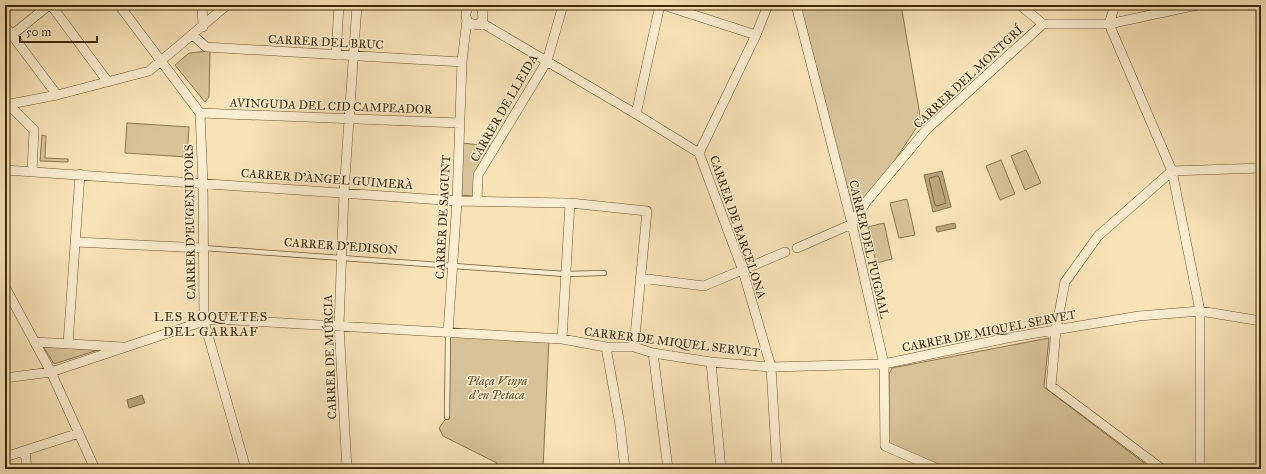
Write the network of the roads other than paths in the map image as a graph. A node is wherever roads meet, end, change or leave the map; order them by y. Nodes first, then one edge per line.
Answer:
1 (50, 5) edge
2 (119, 5) edge
3 (202, 5) edge
4 (227, 5) edge
5 (339, 5) edge
6 (357, 5) edge
7 (470, 5) edge
8 (563, 5) edge
9 (661, 5) edge
10 (768, 5) edge
11 (796, 5) edge
12 (1020, 5) edge
13 (1115, 5) edge
14 (1197, 5) edge
15 (481, 6) edge
16 (466, 19) junction
17 (482, 23) junction
18 (1043, 24) junction
19 (1109, 24) junction
20 (5, 26) edge
21 (202, 27) junction
22 (12, 35) junction
23 (193, 35) junction
24 (756, 35) junction
25 (336, 55) junction
26 (352, 56) junction
27 (546, 61) junction
28 (162, 62) junction
29 (462, 62) junction
30 (108, 82) junction
31 (57, 95) junction
32 (6, 103) edge
33 (200, 113) junction
34 (636, 114) junction
35 (349, 120) junction
36 (460, 123) junction
37 (700, 153) junction
38 (1261, 168) edge
39 (5, 170) edge
40 (32, 171) junction
41 (1172, 172) junction
42 (80, 174) junction
43 (203, 184) junction
44 (344, 192) junction
45 (477, 200) junction
46 (457, 201) junction
47 (570, 203) junction
48 (852, 224) junction
49 (76, 242) junction
50 (203, 248) junction
51 (797, 248) dead end
52 (785, 252) dead end
53 (341, 258) junction
54 (453, 266) junction
55 (743, 271) junction
56 (604, 273) dead end
57 (565, 274) junction
58 (640, 278) junction
59 (5, 286) edge
60 (1200, 311) junction
61 (204, 321) junction
62 (1261, 321) edge
63 (339, 326) junction
64 (1056, 329) junction
65 (448, 334) junction
66 (562, 339) junction
67 (35, 342) junction
68 (68, 344) junction
69 (128, 347) junction
70 (606, 347) junction
71 (634, 347) junction
72 (653, 353) junction
73 (711, 362) junction
74 (884, 364) junction
75 (771, 367) junction
76 (51, 372) junction
77 (5, 378) edge
78 (447, 417) dead end
79 (79, 433) junction
80 (25, 451) junction
81 (5, 457) edge
82 (27, 469) edge
83 (95, 469) edge
84 (246, 469) edge
85 (347, 469) edge
86 (625, 469) edge
87 (668, 469) edge
88 (721, 469) edge
89 (777, 469) edge
90 (938, 469) edge
91 (1162, 469) edge
92 (1200, 469) edge

1 - 22 street
1 - 30 street
2 - 28 street
3 - 21 street
4 - 21 street
5 - 25 street
6 - 26 street, CARRER DE MÚRCIA
7 - 16 street, CARRER DE SAGUNT
8 - 27 street, CARRER DE LLEIDA
9 - 24 street
9 - 34 street
10 - 24 street, CARRER DE BARCELONA
11 - 48 street, CARRER DEL PUIGMAL
12 - 18 street
13 - 19 street
14 - 19 street
15 - 17 street
16 - 17 street
16 - 29 street, CARRER DE SAGUNT
17 - 27 street
18 - 19 street
18 - 48 street, CARRER DEL MONTGRÍ
19 - 41 street
20 - 22 street
21 - 23 street
22 - 31 street
23 - 25 street, CARRER DEL BRUC
23 - 28 street
24 - 37 street, CARRER DE BARCELONA
25 - 26 street, CARRER DEL BRUC
26 - 29 street, CARRER DEL BRUC
26 - 35 street, CARRER DE MÚRCIA
27 - 34 street
27 - 45 street, CARRER DE LLEIDA
28 - 30 street
28 - 33 street
29 - 36 street, CARRER DE SAGUNT
30 - 31 street
31 - 32 street
32 - 40 street
33 - 35 street, AVINGUDA DEL CID CAMPEADOR
33 - 43 street, CARRER D'EUGENI D'ORS
34 - 37 street
35 - 36 street, AVINGUDA DEL CID CAMPEADOR
35 - 44 street, CARRER DE MÚRCIA
36 - 46 street, CARRER DE SAGUNT
37 - 55 street, CARRER DE BARCELONA
38 - 41 street
39 - 40 street, CARRER D'ÀNGEL GUIMERÀ
40 - 42 street, CARRER D'ÀNGEL GUIMERÀ
41 - 60 street
41 - 64 street
42 - 43 street, CARRER D'ÀNGEL GUIMERÀ
42 - 49 street
43 - 44 street, CARRER D'ÀNGEL GUIMERÀ
43 - 50 street, CARRER D'EUGENI D'ORS
44 - 46 street, CARRER D'ÀNGEL GUIMERÀ
44 - 53 street, CARRER DE MÚRCIA
45 - 46 street, CARRER D'ÀNGEL GUIMERÀ
45 - 47 street, CARRER D'ÀNGEL GUIMERÀ
46 - 54 street, CARRER DE SAGUNT
47 - 57 street
47 - 58 street, CARRER D'ÀNGEL GUIMERÀ
48 - 51 street
48 - 74 street, CARRER DEL PUIGMAL
49 - 50 street, CARRER D'EDISON
49 - 68 street
50 - 53 lane, CARRER D'EDISON
50 - 61 street, CARRER D'EUGENI D'ORS
52 - 55 street
53 - 54 lane, CARRER D'EDISON
53 - 63 street, CARRER DE MÚRCIA
54 - 57 lane, CARRER D'EDISON
54 - 65 street, CARRER DE SAGUNT
55 - 58 street
55 - 75 street, CARRER DE BARCELONA
56 - 57 lane, CARRER D'EDISON
57 - 66 street
58 - 71 street
59 - 67 street
60 - 62 street, CARRER DE MIQUEL SERVET
60 - 64 street, CARRER DE MIQUEL SERVET
60 - 92 street
61 - 63 street, CARRER DE MIQUEL SERVET
61 - 69 street, CARRER DE MIQUEL SERVET
61 - 84 street, CARRER D'EUGENI D'ORS
63 - 65 street, CARRER DE MIQUEL SERVET
63 - 85 street, CARRER DE MÚRCIA
64 - 74 street, CARRER DE MIQUEL SERVET
64 - 91 street
65 - 66 street, CARRER DE MIQUEL SERVET
65 - 78 lane, CARRER DE SAGUNT
66 - 70 street, CARRER DE MIQUEL SERVET
67 - 68 street, CARRER DE MIQUEL SERVET
67 - 76 street
68 - 69 street, CARRER DE MIQUEL SERVET
69 - 76 street, CARRER DE MIQUEL SERVET
70 - 71 street, CARRER DE MIQUEL SERVET
70 - 86 street
71 - 72 street, CARRER DE MIQUEL SERVET
72 - 73 street, CARRER DE MIQUEL SERVET
72 - 87 street
73 - 75 street, CARRER DE MIQUEL SERVET
73 - 88 street
74 - 75 street, CARRER DE MIQUEL SERVET
74 - 90 street, CARRER DEL PUIGMAL
75 - 89 street, CARRER DE BARCELONA
76 - 77 street, CARRER DE MIQUEL SERVET
76 - 79 street
79 - 80 street
79 - 83 street
80 - 81 street
80 - 82 street

